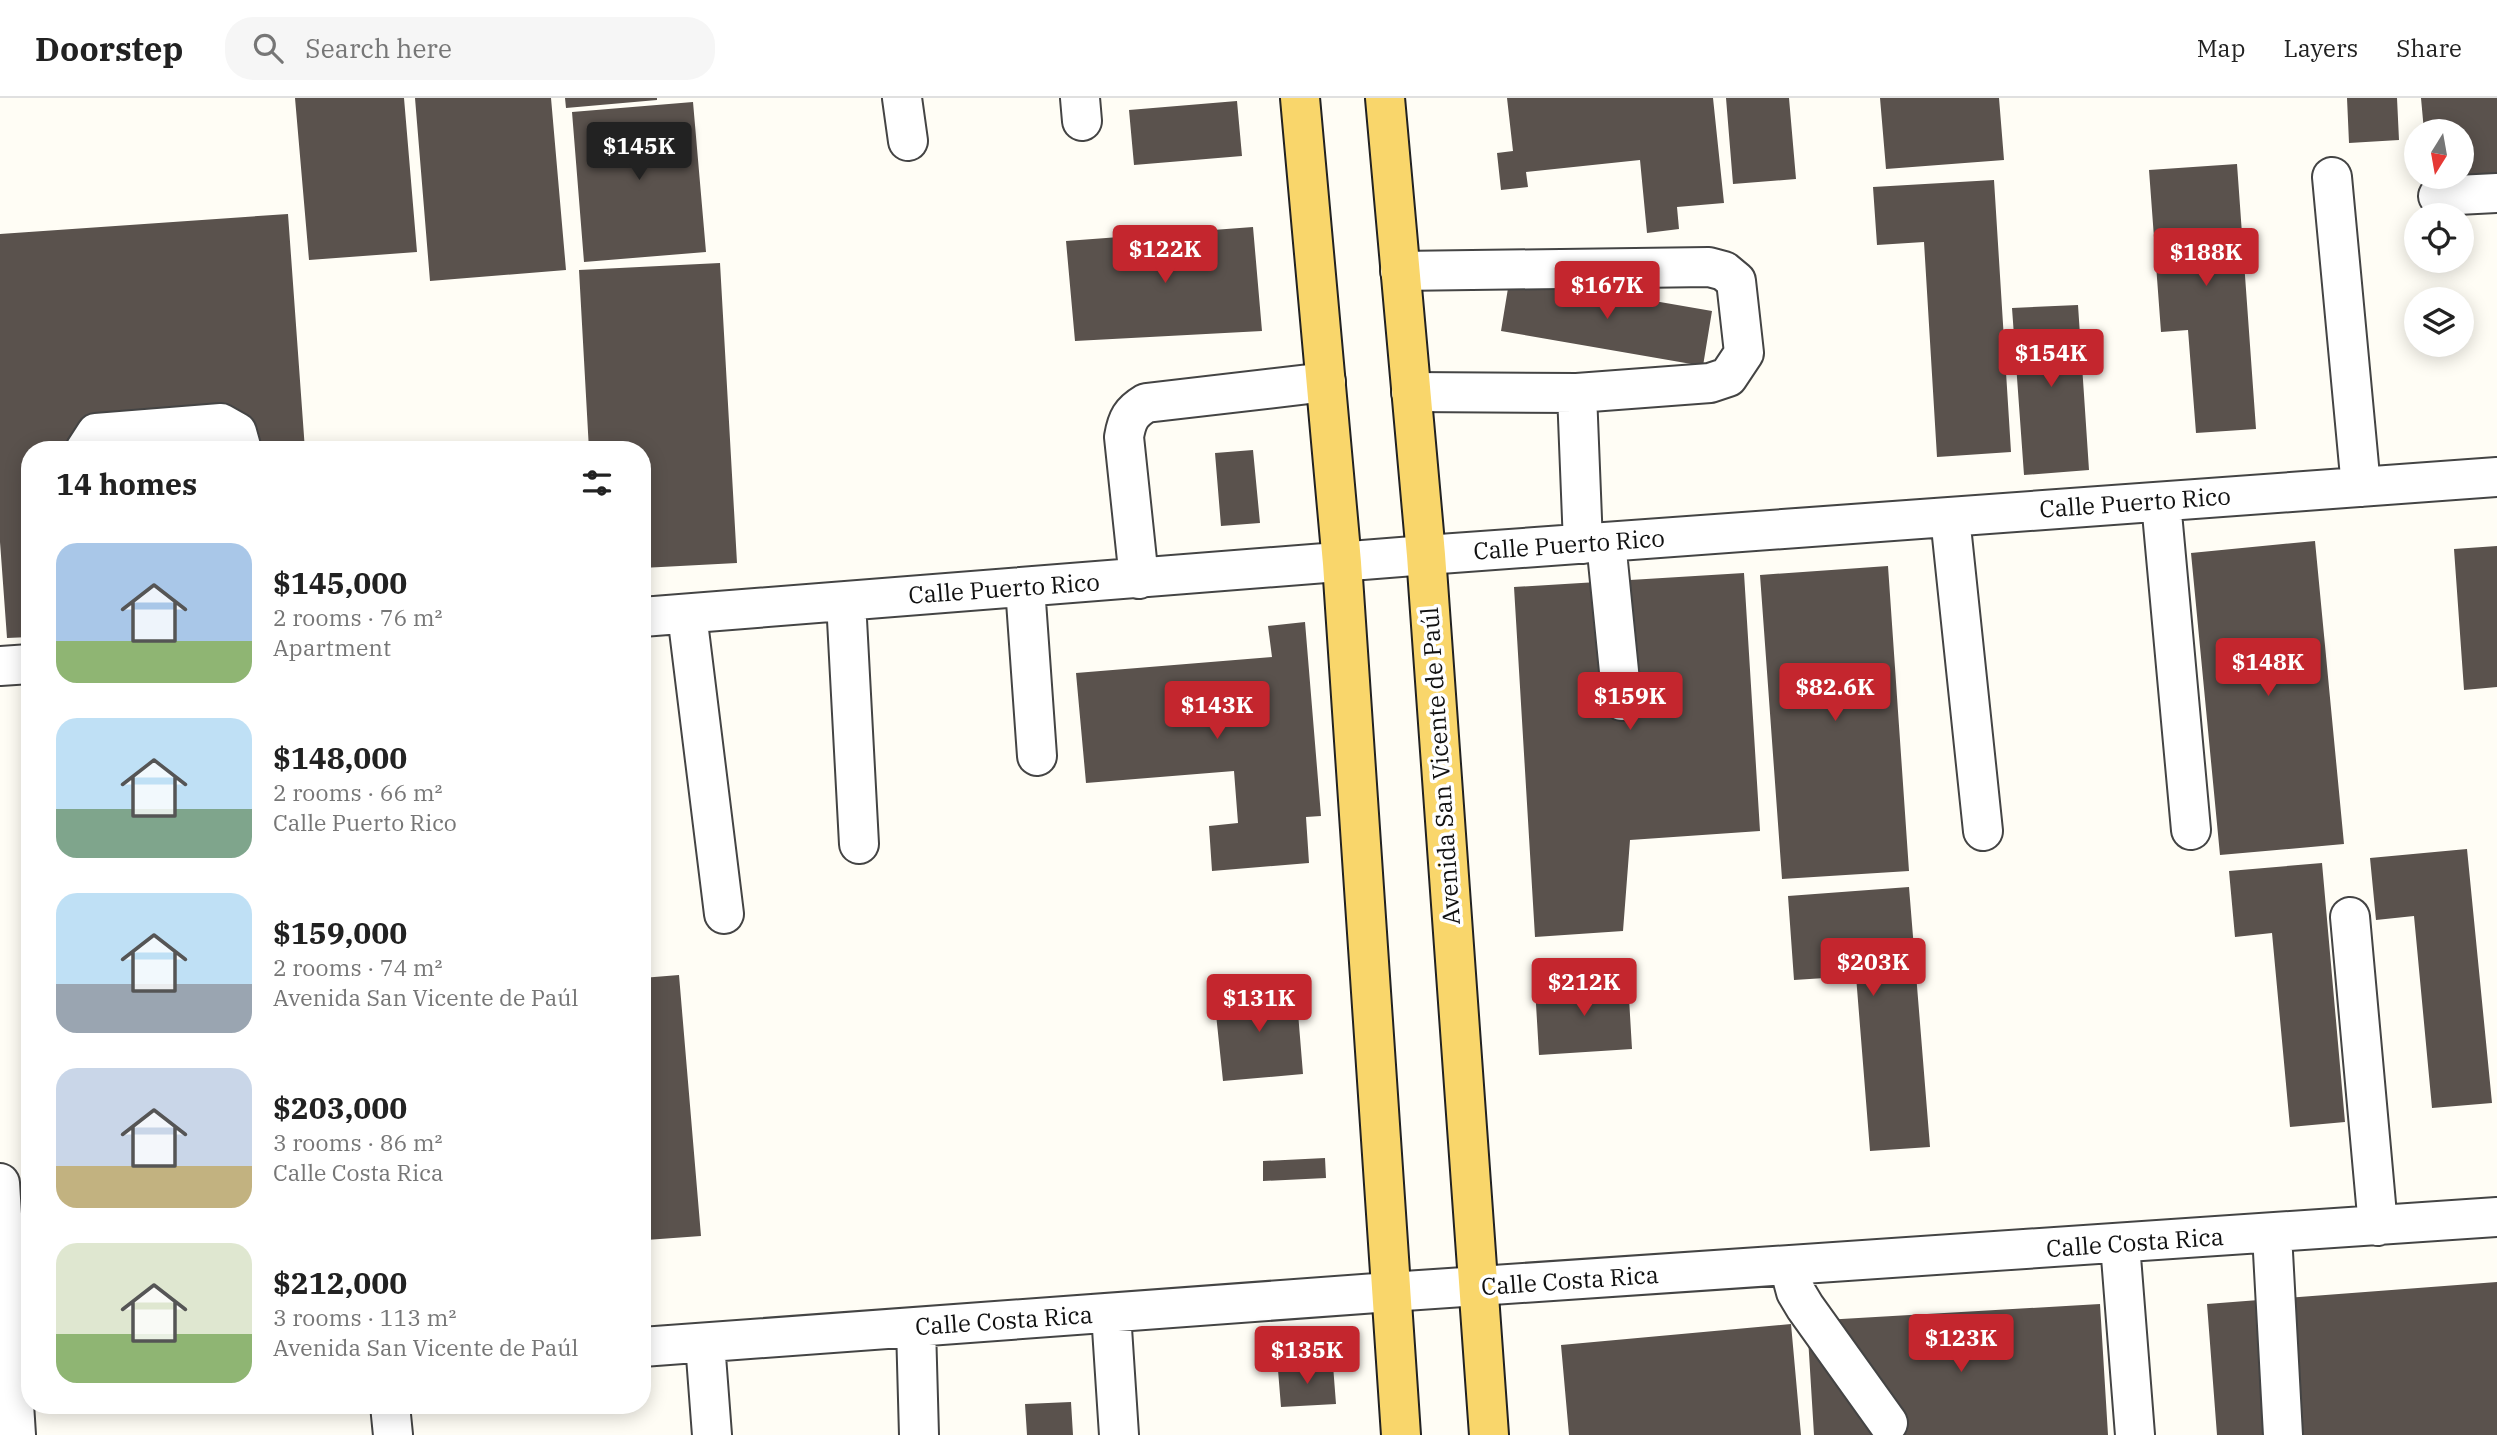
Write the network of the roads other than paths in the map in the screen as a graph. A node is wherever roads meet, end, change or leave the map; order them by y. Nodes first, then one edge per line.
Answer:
1 (902, 98) edge
2 (1300, 98) edge
3 (1385, 98) edge
4 (908, 141) dead end
5 (2332, 177) dead end
6 (2497, 193) edge
7 (2438, 196) dead end
8 (1400, 271) junction
9 (1326, 382) junction
10 (1412, 392) junction
11 (1577, 393) junction
12 (91, 441) edge
13 (240, 441) edge
14 (2497, 477) edge
15 (2361, 487) junction
16 (2161, 502) junction
17 (1950, 517) junction
18 (1594, 543) junction
19 (1426, 555) junction
20 (1342, 563) junction
21 (1139, 579) junction
22 (1025, 587) junction
23 (846, 601) junction
24 (687, 614) junction
25 (651, 616) edge
26 (21, 665) edge
27 (0, 666) edge
28 (1622, 701) dead end
29 (1037, 756) dead end
30 (2191, 830) dead end
31 (1983, 831) dead end
32 (859, 844) dead end
33 (724, 914) dead end
34 (2350, 917) dead end
35 (0, 1183) edge
36 (2497, 1217) edge
37 (2378, 1226) junction
38 (2272, 1234) junction
39 (2120, 1244) junction
40 (1789, 1266) junction
41 (1480, 1287) junction
42 (1390, 1292) junction
43 (1111, 1313) junction
44 (916, 1328) junction
45 (705, 1343) junction
46 (651, 1346) edge
47 (15, 1393) edge
48 (391, 1414) edge
49 (1888, 1423) dead end
50 (16, 1435) edge
51 (393, 1435) edge
52 (712, 1435) edge
53 (919, 1435) edge
54 (1119, 1435) edge
55 (1401, 1435) edge
56 (1489, 1435) edge
57 (2136, 1435) edge
58 (2283, 1435) edge

1 - 4 street
2 - 9 main road
3 - 8 main road, Avenida San Vicente de Paúl
5 - 15 street
6 - 7 street
8 - 10 main road, Avenida San Vicente de Paúl
8 - 11 street
9 - 20 main road
9 - 21 street
10 - 11 street
10 - 19 main road, Avenida San Vicente de Paúl
11 - 18 street
12 - 13 street
14 - 15 street, Calle Puerto Rico
15 - 16 street, Calle Puerto Rico
16 - 17 street, Calle Puerto Rico
16 - 30 street
17 - 18 street, Calle Puerto Rico
17 - 31 street
18 - 19 street, Calle Puerto Rico
18 - 28 street
19 - 20 street, Calle Puerto Rico
19 - 41 main road, Avenida San Vicente de Paúl
20 - 21 street, Calle Puerto Rico
20 - 42 main road
21 - 22 street, Calle Puerto Rico
22 - 23 street, Calle Puerto Rico
22 - 29 street
23 - 24 street, Calle Puerto Rico
23 - 32 street
24 - 25 street, Calle Puerto Rico
24 - 33 street
26 - 27 street
34 - 37 street
35 - 47 street
36 - 37 street, Calle Costa Rica
37 - 38 street, Calle Costa Rica
38 - 39 street, Calle Costa Rica
38 - 58 street
39 - 40 street, Calle Costa Rica
39 - 57 street
40 - 41 street, Calle Costa Rica
40 - 49 street
41 - 42 street, Calle Costa Rica
41 - 56 main road, Avenida San Vicente de Paúl
42 - 43 street, Calle Costa Rica
42 - 55 main road
43 - 44 street, Calle Costa Rica
43 - 54 street
44 - 45 street, Calle Costa Rica
44 - 53 street
45 - 46 street, Calle Costa Rica
45 - 52 street
47 - 50 street
48 - 51 street

